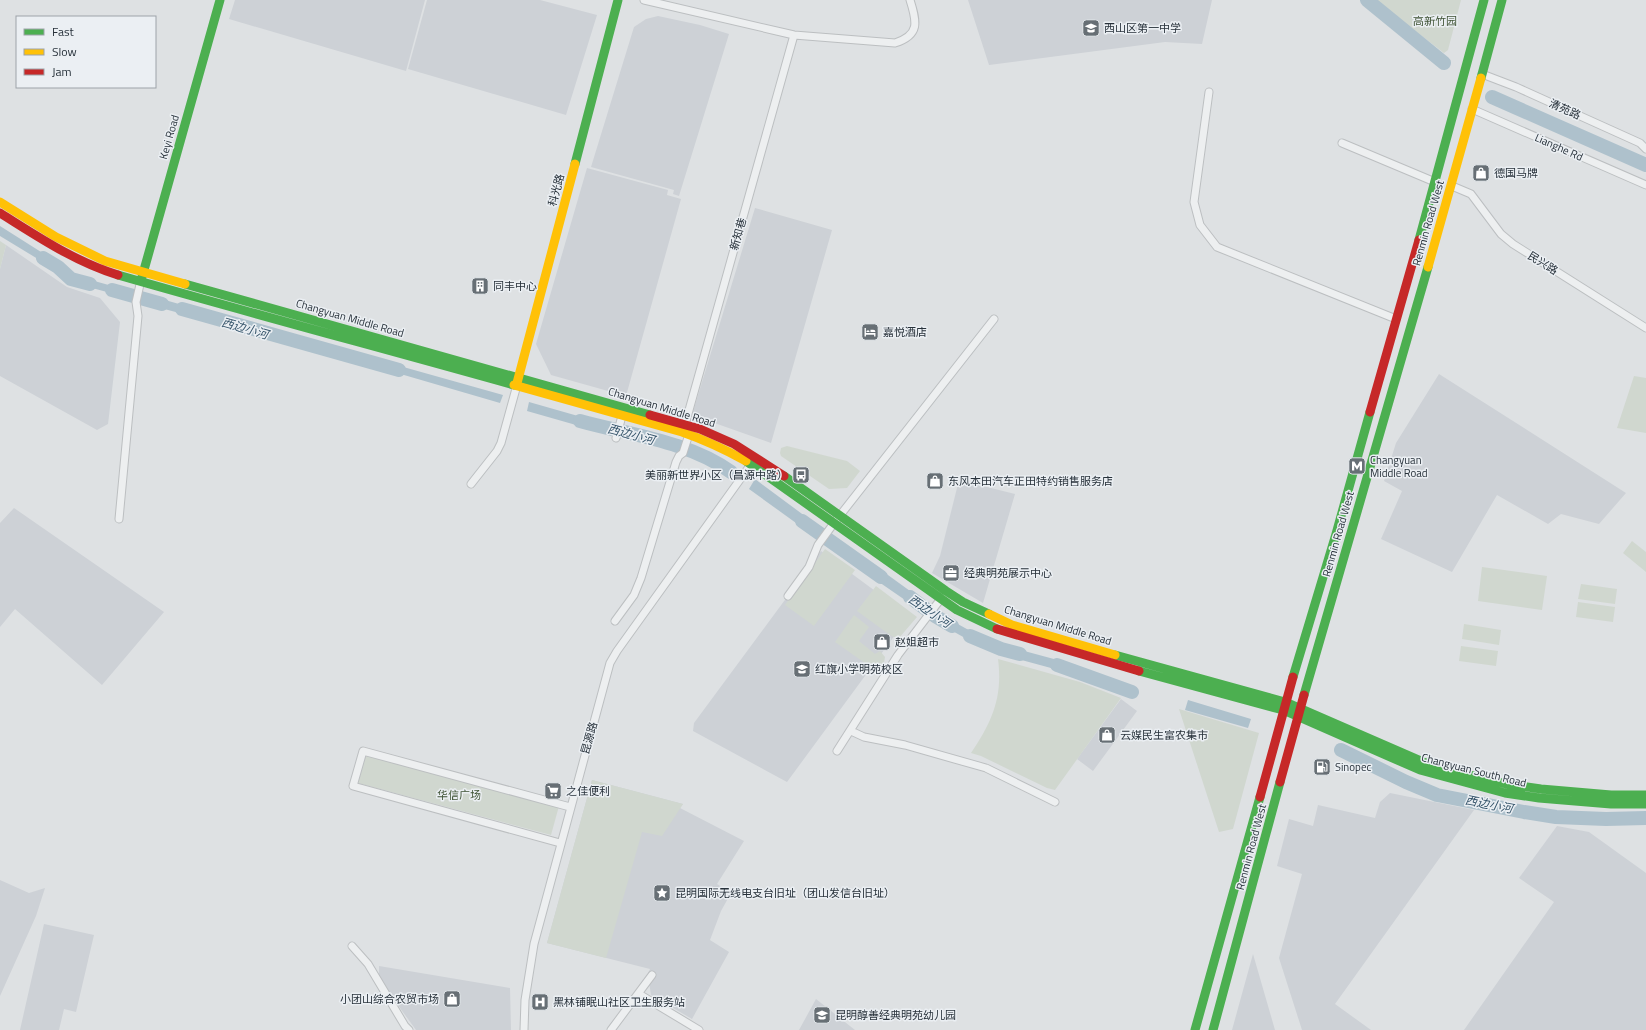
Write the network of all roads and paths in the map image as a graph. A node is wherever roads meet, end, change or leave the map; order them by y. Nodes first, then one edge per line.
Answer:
1 (220, 0) edge
2 (618, 0) edge
3 (644, 0) edge
4 (910, 0) edge
5 (1484, 0) edge
6 (1502, 0) edge
7 (794, 35) junction
8 (1482, 74) junction
9 (1209, 92) dead end
10 (1472, 109) junction
11 (1342, 143) dead end
12 (1646, 149) edge
13 (1435, 182) junction
14 (1646, 185) edge
15 (1452, 186) junction
16 (0, 202) edge
17 (0, 213) edge
18 (142, 276) junction
19 (994, 319) dead end
20 (1396, 320) junction
21 (1646, 328) edge
22 (518, 381) junction
23 (622, 418) junction
24 (687, 429) junction
25 (616, 438) dead end
26 (751, 463) junction
27 (471, 484) dead end
28 (119, 519) dead end
29 (835, 522) junction
30 (946, 591) junction
31 (788, 596) dead end
32 (939, 601) junction
33 (615, 621) dead end
34 (1284, 706) junction
35 (1299, 712) junction
36 (851, 731) junction
37 (837, 751) dead end
38 (1646, 795) edge
39 (1055, 802) dead end
40 (1646, 804) edge
41 (570, 807) junction
42 (560, 843) junction
43 (352, 946) dead end
44 (652, 975) dead end
45 (639, 994) junction
46 (409, 1030) edge
47 (524, 1030) edge
48 (611, 1030) edge
49 (699, 1030) edge
50 (1195, 1030) edge
51 (1213, 1030) edge

1 - 18 main road, Keyi Road
2 - 22 main road, 科光路
3 - 7 street
4 - 7 street
5 - 13 main road, Renmin Road West
6 - 8 main road, Renmin Road West
7 - 24 street, 新知巷
8 - 10 main road, Renmin Road West
8 - 12 street, 清苑路
9 - 20 street
10 - 14 street, Lianghe Rd
10 - 15 main road, Renmin Road West
11 - 13 street
13 - 20 main road, Renmin Road West
15 - 21 street, 民兴路
15 - 35 main road, Renmin Road West
16 - 18 main road, Changyuan Middle Road
17 - 18 main road, Changyuan Middle Road
18 - 22 main road, Changyuan Middle Road
18 - 28 street
19 - 29 street
20 - 34 main road, Renmin Road West
22 - 23 main road, Changyuan Middle Road
22 - 24 main road, Changyuan Middle Road
22 - 27 street
23 - 24 main road, Changyuan Middle Road
23 - 25 street
24 - 26 main road, Changyuan Middle Road
24 - 33 street, 新知巷
26 - 29 main road, Changyuan Middle Road
26 - 41 street, 昆源路
29 - 30 main road, Changyuan Middle Road
29 - 31 street
29 - 32 main road, Changyuan Middle Road
30 - 32 street
30 - 34 main road, Changyuan Middle Road
32 - 34 main road, Changyuan Middle Road
32 - 36 street
34 - 35 main road, Changyuan South Road
34 - 50 main road, Renmin Road West
35 - 38 main road, Changyuan South Road
35 - 40 main road, Changyuan South Road
35 - 51 main road, Renmin Road West
36 - 37 street
36 - 39 street
41 - 42 street, 昆源路
41 - 42 street
42 - 47 street, 昆源路
43 - 46 street
44 - 45 street
45 - 48 street
45 - 49 street

